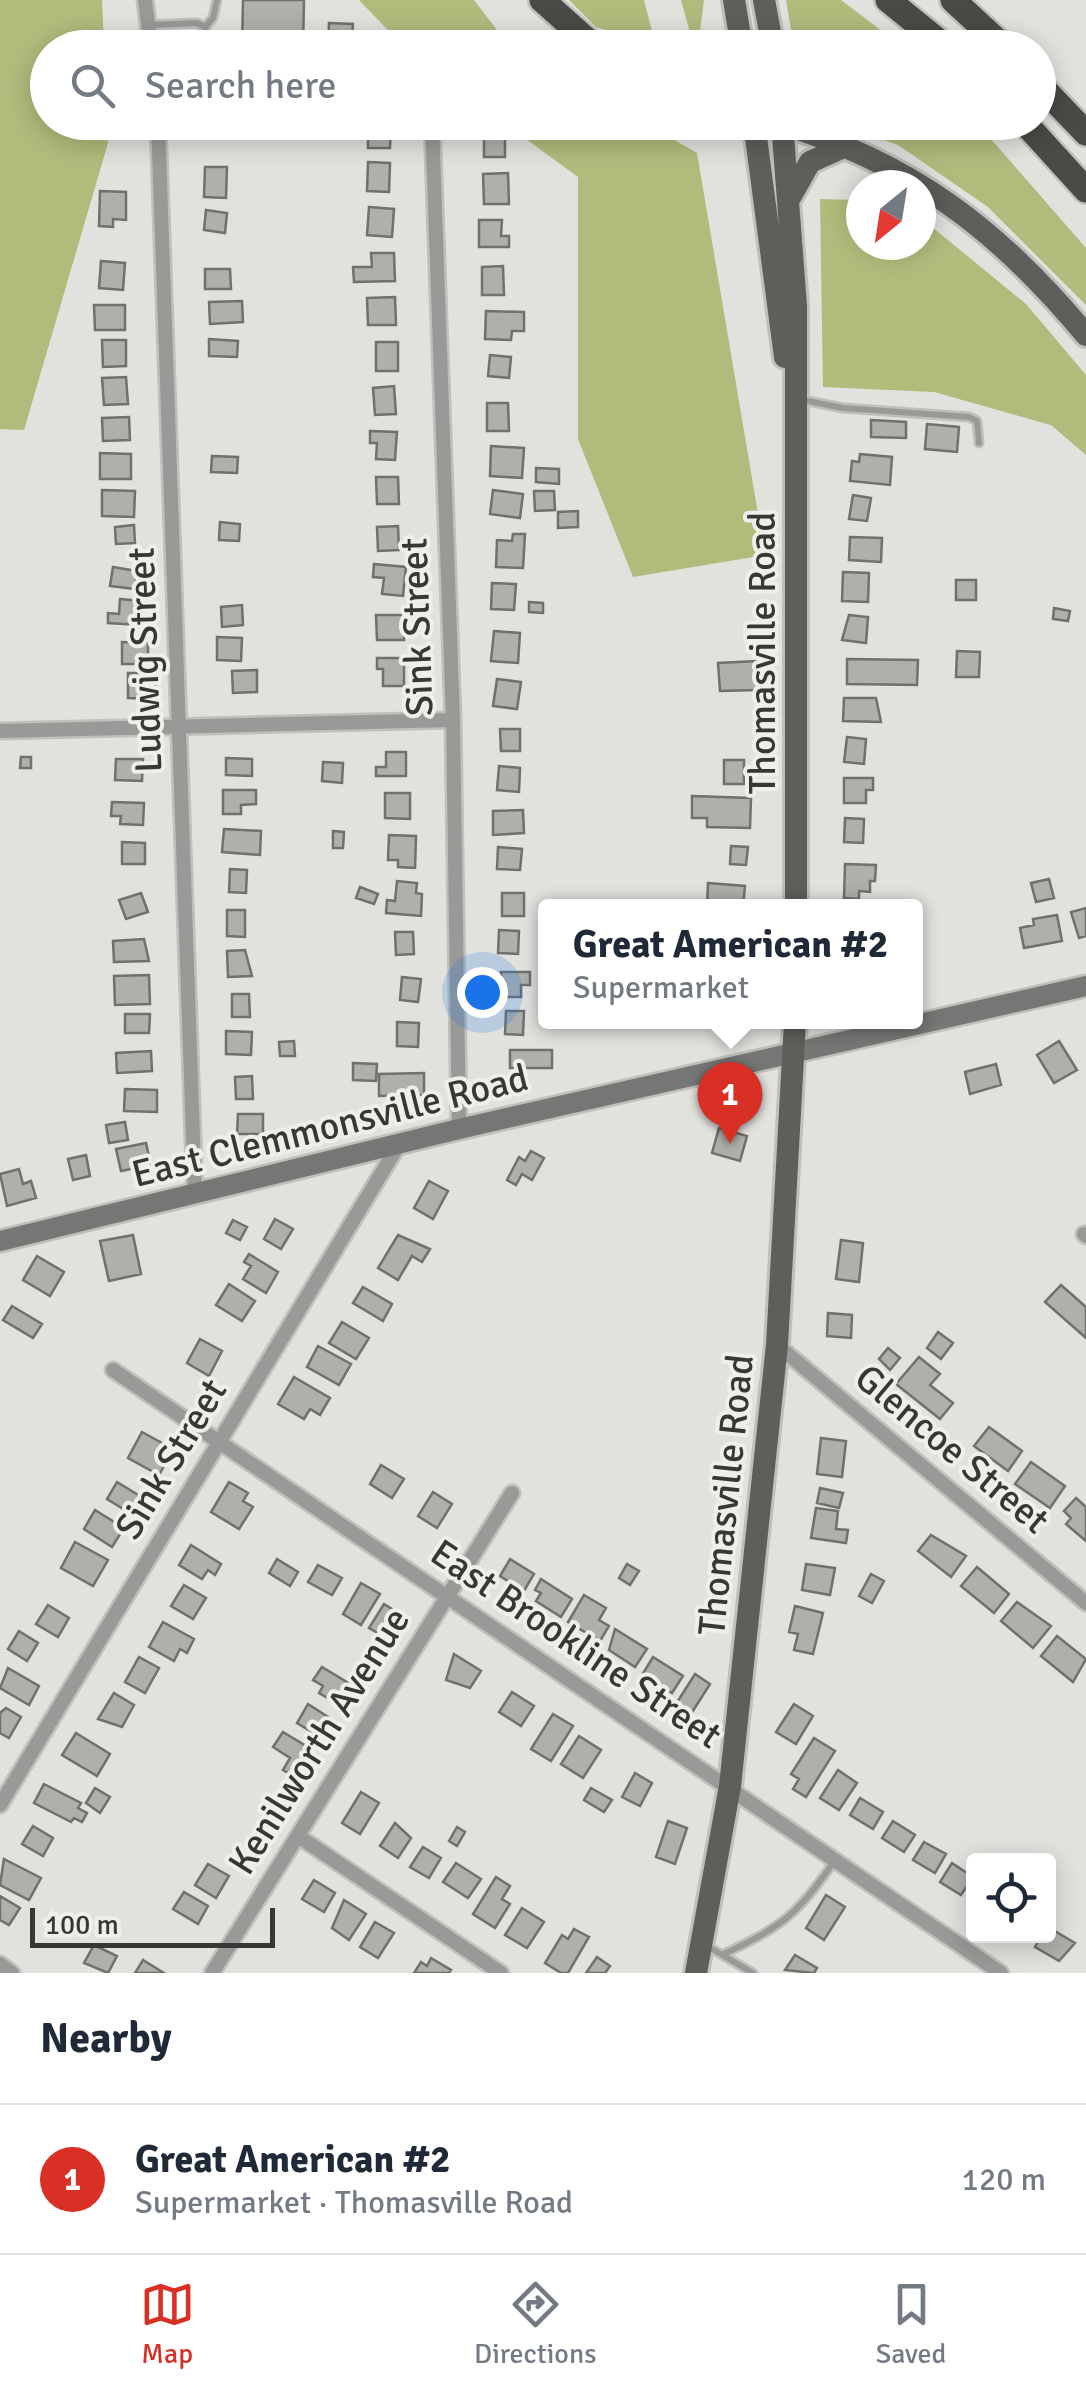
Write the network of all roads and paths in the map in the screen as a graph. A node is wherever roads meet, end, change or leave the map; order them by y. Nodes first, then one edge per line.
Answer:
1 (145, 0) edge
2 (217, 0) edge
3 (542, 0) edge
4 (734, 0) edge
5 (764, 0) edge
6 (888, 0) edge
7 (953, 0) edge
8 (148, 25) junction
9 (205, 27) junction
10 (149, 30) edge
11 (206, 30) edge
12 (576, 30) edge
13 (739, 30) edge
14 (769, 30) edge
15 (924, 30) edge
16 (985, 30) edge
17 (1056, 102) edge
18 (1086, 133) edge
19 (159, 140) edge
20 (433, 140) edge
21 (756, 140) edge
22 (782, 140) edge
23 (829, 140) edge
24 (1040, 140) edge
25 (846, 146) junction
26 (1086, 190) edge
27 (788, 201) junction
28 (1086, 335) edge
29 (794, 399) junction
30 (979, 443) dead end
31 (454, 720) junction
32 (181, 726) junction
33 (0, 731) edge
34 (796, 899) edge
35 (1086, 986) edge
36 (923, 1022) edge
37 (795, 1029) edge
38 (890, 1029) edge
39 (794, 1050) junction
40 (459, 1129) junction
41 (398, 1146) junction
42 (195, 1196) junction
43 (1, 1241) edge
44 (777, 1345) junction
45 (113, 1370) dead end
46 (219, 1442) junction
47 (512, 1493) dead end
48 (447, 1597) junction
49 (1086, 1603) edge
50 (730, 1786) junction
51 (0, 1805) edge
52 (298, 1836) junction
53 (836, 1859) junction
54 (713, 1950) junction
55 (0, 1964) edge
56 (12, 1973) edge
57 (212, 1973) edge
58 (501, 1973) edge
59 (696, 1973) edge
60 (753, 1973) edge
61 (1001, 1973) edge

1 - 8 street
2 - 9 lane
3 - 12 highway
4 - 13 main road
5 - 14 main road
6 - 15 highway
7 - 16 highway
8 - 9 lane
8 - 10 street
9 - 11 lane
17 - 18 highway
19 - 32 street, Ludwig Street
20 - 31 street, Sink Street
21 - 29 main road, Thomasville Road
22 - 27 main road, Thomasville Road
23 - 25 main road
24 - 26 highway
25 - 27 main road
25 - 28 main road
27 - 29 main road, Thomasville Road
29 - 30 lane
29 - 34 main road, Thomasville Road
31 - 32 street
31 - 40 street, Sink Street
32 - 33 street
32 - 42 street, Ludwig Street
35 - 36 main road, East Clemmonsville Road
37 - 39 main road, Thomasville Road
38 - 39 main road, East Clemmonsville Road
39 - 40 main road, East Clemmonsville Road
39 - 44 main road, Thomasville Road
40 - 41 main road, East Clemmonsville Road
41 - 42 main road, East Clemmonsville Road
41 - 46 street, Sink Street
42 - 43 main road, East Clemmonsville Road
44 - 49 street, Glencoe Street
44 - 50 main road, Thomasville Road
45 - 46 street, East Brookline Street
46 - 48 street, East Brookline Street
46 - 51 street, Sink Street
47 - 48 street, Kenilworth Avenue
48 - 50 street, East Brookline Street
48 - 52 street, Kenilworth Avenue
50 - 53 street, East Brookline Street
50 - 54 main road, Thomasville Road
52 - 57 street, Kenilworth Avenue
52 - 58 street
53 - 54 lane
53 - 61 street, East Brookline Street
54 - 59 main road, Thomasville Road
54 - 60 lane
55 - 56 street

